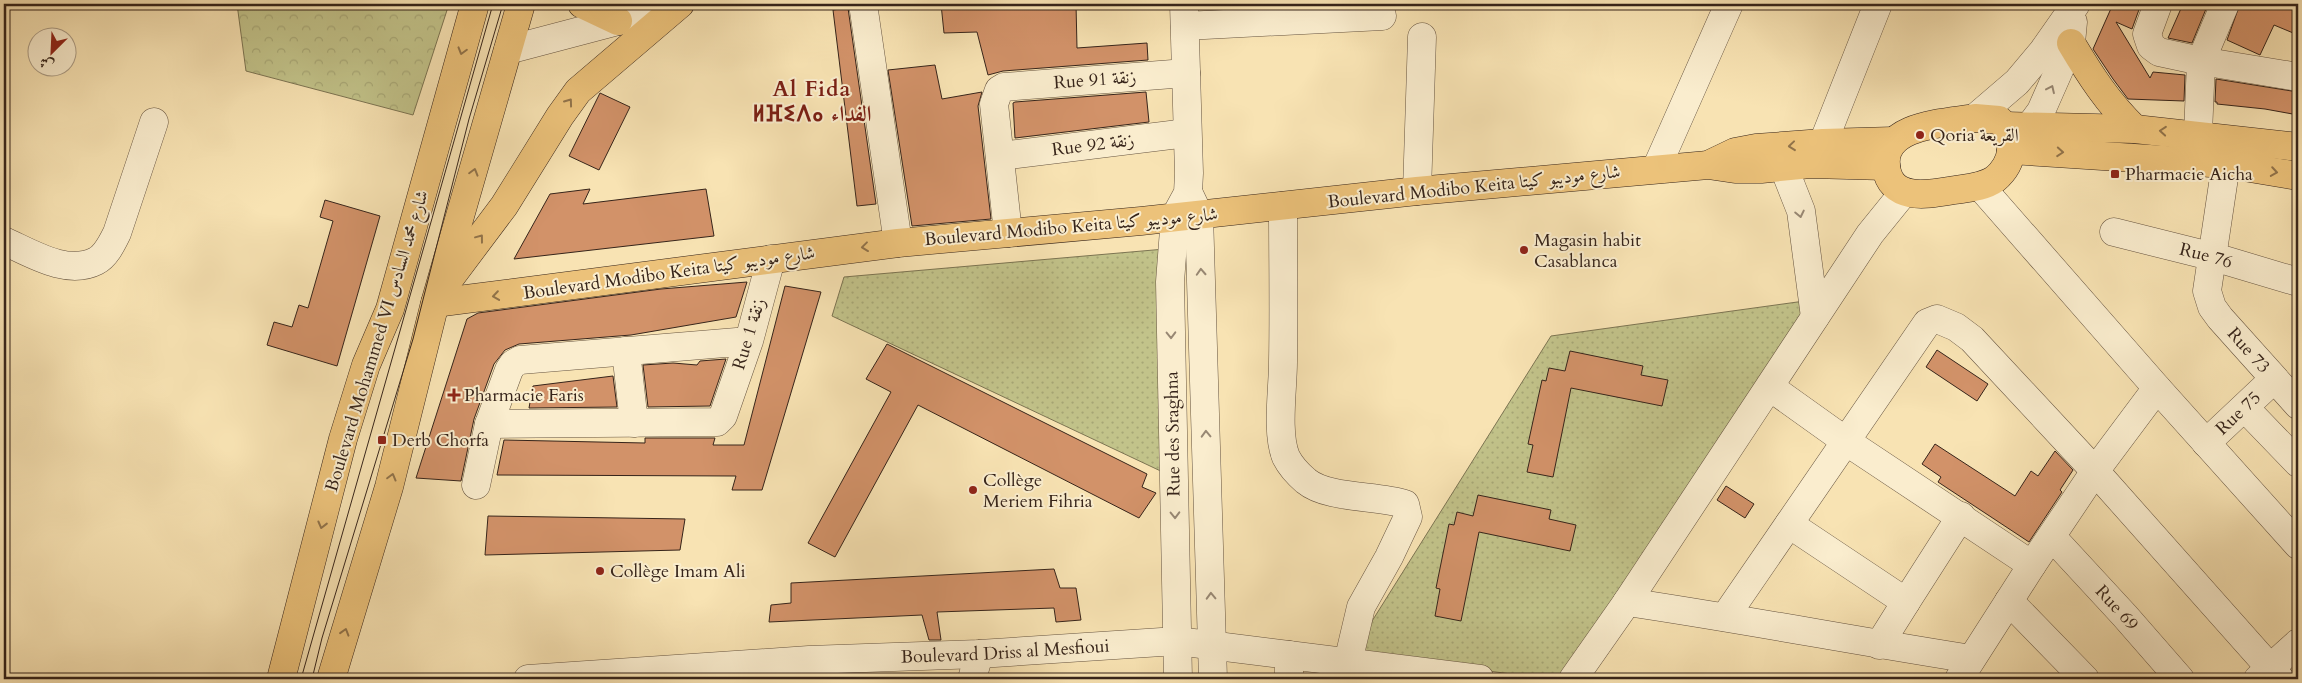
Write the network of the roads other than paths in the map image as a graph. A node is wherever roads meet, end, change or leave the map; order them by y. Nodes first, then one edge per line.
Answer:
1 (475, 4) edge
2 (521, 4) edge
3 (582, 4) edge
4 (660, 4) edge
5 (680, 4) edge
6 (863, 4) edge
7 (1729, 4) edge
8 (1878, 4) edge
9 (2158, 4) edge
10 (2224, 4) edge
11 (2075, 6) edge
12 (1184, 15) edge
13 (1382, 16) dead end
14 (618, 21) junction
15 (1422, 38) dead end
16 (2071, 43) junction
17 (508, 50) junction
18 (2201, 61) junction
19 (1186, 73) junction
20 (2298, 77) edge
21 (1975, 118) junction
22 (154, 122) dead end
23 (2135, 129) junction
24 (1186, 133) junction
25 (2198, 134) junction
26 (2015, 136) junction
27 (1823, 143) junction
28 (2298, 146) edge
29 (1889, 154) junction
30 (1000, 156) junction
31 (2226, 164) junction
32 (1708, 165) junction
33 (1784, 168) junction
34 (1656, 169) junction
35 (2298, 176) edge
36 (1980, 186) junction
37 (1417, 191) junction
38 (1904, 192) junction
39 (1283, 206) junction
40 (1187, 208) junction
41 (2114, 232) dead end
42 (1008, 233) junction
43 (4, 241) edge
44 (898, 243) junction
45 (2214, 257) junction
46 (771, 259) junction
47 (2298, 282) edge
48 (438, 297) junction
49 (1815, 316) junction
50 (749, 341) junction
51 (626, 352) junction
52 (2286, 381) edge
53 (1770, 387) junction
54 (2157, 388) junction
55 (2298, 405) edge
56 (2245, 408) junction
57 (634, 423) junction
58 (489, 424) junction
59 (1847, 442) junction
60 (2206, 443) junction
61 (2298, 463) edge
62 (2095, 471) junction
63 (476, 485) dead end
64 (1961, 516) junction
65 (1789, 524) junction
66 (2052, 537) junction
67 (2298, 545) edge
68 (2032, 565) junction
69 (2009, 600) junction
70 (1628, 602) junction
71 (1906, 602) junction
72 (1726, 617) junction
73 (1177, 641) junction
74 (2298, 643) edge
75 (1212, 645) junction
76 (1879, 645) junction
77 (1348, 662) junction
78 (976, 667) edge
79 (1289, 667) edge
80 (810, 669) edge
81 (1965, 669) edge
82 (685, 674) edge
83 (2269, 676) edge
84 (281, 679) edge
85 (331, 679) edge
86 (528, 679) edge
87 (1178, 679) edge
88 (1213, 679) edge
89 (1480, 679) edge
90 (1573, 679) edge
91 (2085, 679) edge
92 (2180, 679) edge

1 -> 84 main road, Boulevard Mohammed VI شارع محمد السادس
2 - 17 main road
3 - 14 main road
4 - 14 street
48 -> 5 main road
6 - 44 street
7 - 34 street
8 - 27 street
9 - 18 street
10 - 18 street
11 - 16 street
11 - 21 street
12 - 13 street
12 - 19 street, Rue des Sraghna
14 - 17 street
15 - 37 street
16 - 23 main road
26 -> 16 street
48 -> 17 main road
18 - 20 street
18 - 25 street
19 - 24 street, Rue des Sraghna
19 - 30 street, Rue 91 زنقة
21 - 26 main road
21 - 29 main road
22 - 43 street
25 -> 23 main road
23 - 26 main road
24 - 30 street, Rue 92 زنقة
24 - 40 street, Rue des Sraghna
25 - 28 main road
26 -> 31 main road
26 - 36 main road
27 - 29 main road, Boulevard Modibo Keita شارع موديبو كيتا
27 -> 32 main road, Boulevard Modibo Keita شارع موديبو كيتا
29 - 33 main road, Boulevard Modibo Keita شارع موديبو كيتا
29 - 38 main road
30 - 42 street
31 -> 35 main road
31 - 45 street
32 - 33 main road, Boulevard Modibo Keita شارع موديبو كيتا
32 - 34 main road, Boulevard Modibo Keita شارع موديبو كيتا
33 -> 49 street
34 - 37 main road, Boulevard Modibo Keita شارع موديبو كيتا
36 - 38 main road
36 - 54 street
37 - 39 main road, Boulevard Modibo Keita شارع موديبو كيتا
38 - 49 street
39 - 40 main road, Boulevard Modibo Keita شارع موديبو كيتا
39 - 77 street
40 - 42 main road, Boulevard Modibo Keita شارع موديبو كيتا
40 -> 73 street, Rue des Sraghna
75 -> 40 street, Rue des Sraghna
41 - 45 street, Rue 76
42 - 44 main road, Boulevard Modibo Keita شارع موديبو كيتا
44 -> 46 main road, Boulevard Modibo Keita شارع موديبو كيتا
45 - 47 street, Rue 76
45 - 52 street, Rue 73
46 -> 48 main road, Boulevard Modibo Keita شارع موديبو كيتا
46 - 50 street, Rue 1 زنقة
85 -> 48 main road
49 - 53 street
50 - 51 street
50 - 57 street, Rue 1 زنقة
51 - 57 street
51 - 58 street
52 - 55 street, Rue 73
52 - 56 street, Rue 75
53 - 59 street
53 - 70 street
54 - 60 street
54 - 62 street
56 - 60 street, Rue 75
56 - 61 street
57 - 58 street
58 - 63 street
59 - 62 street
59 - 64 street
59 - 65 street
60 - 67 street
62 - 66 street
62 - 83 street
64 - 68 street
64 - 71 street
65 - 71 street
65 - 72 street
66 - 68 street
66 - 92 street, Rue 69
68 - 69 street
69 - 81 street
69 - 91 street
70 - 72 street
70 - 90 street
71 - 76 street
72 - 76 street
73 - 75 street, Boulevard Driss al Mesfioui
73 - 78 street, Boulevard Driss al Mesfioui
73 - 87 street, Rue des Sraghna
74 - 83 street
75 - 79 street, Boulevard Driss al Mesfioui
75 - 88 street, Rue des Sraghna
76 - 81 street
77 - 79 street, Boulevard Driss al Mesfioui
77 - 89 street, Boulevard Driss al Mesfioui
78 - 80 street, Boulevard Driss al Mesfioui
80 - 82 street, Boulevard Driss al Mesfioui
82 - 86 street, Boulevard Driss al Mesfioui

